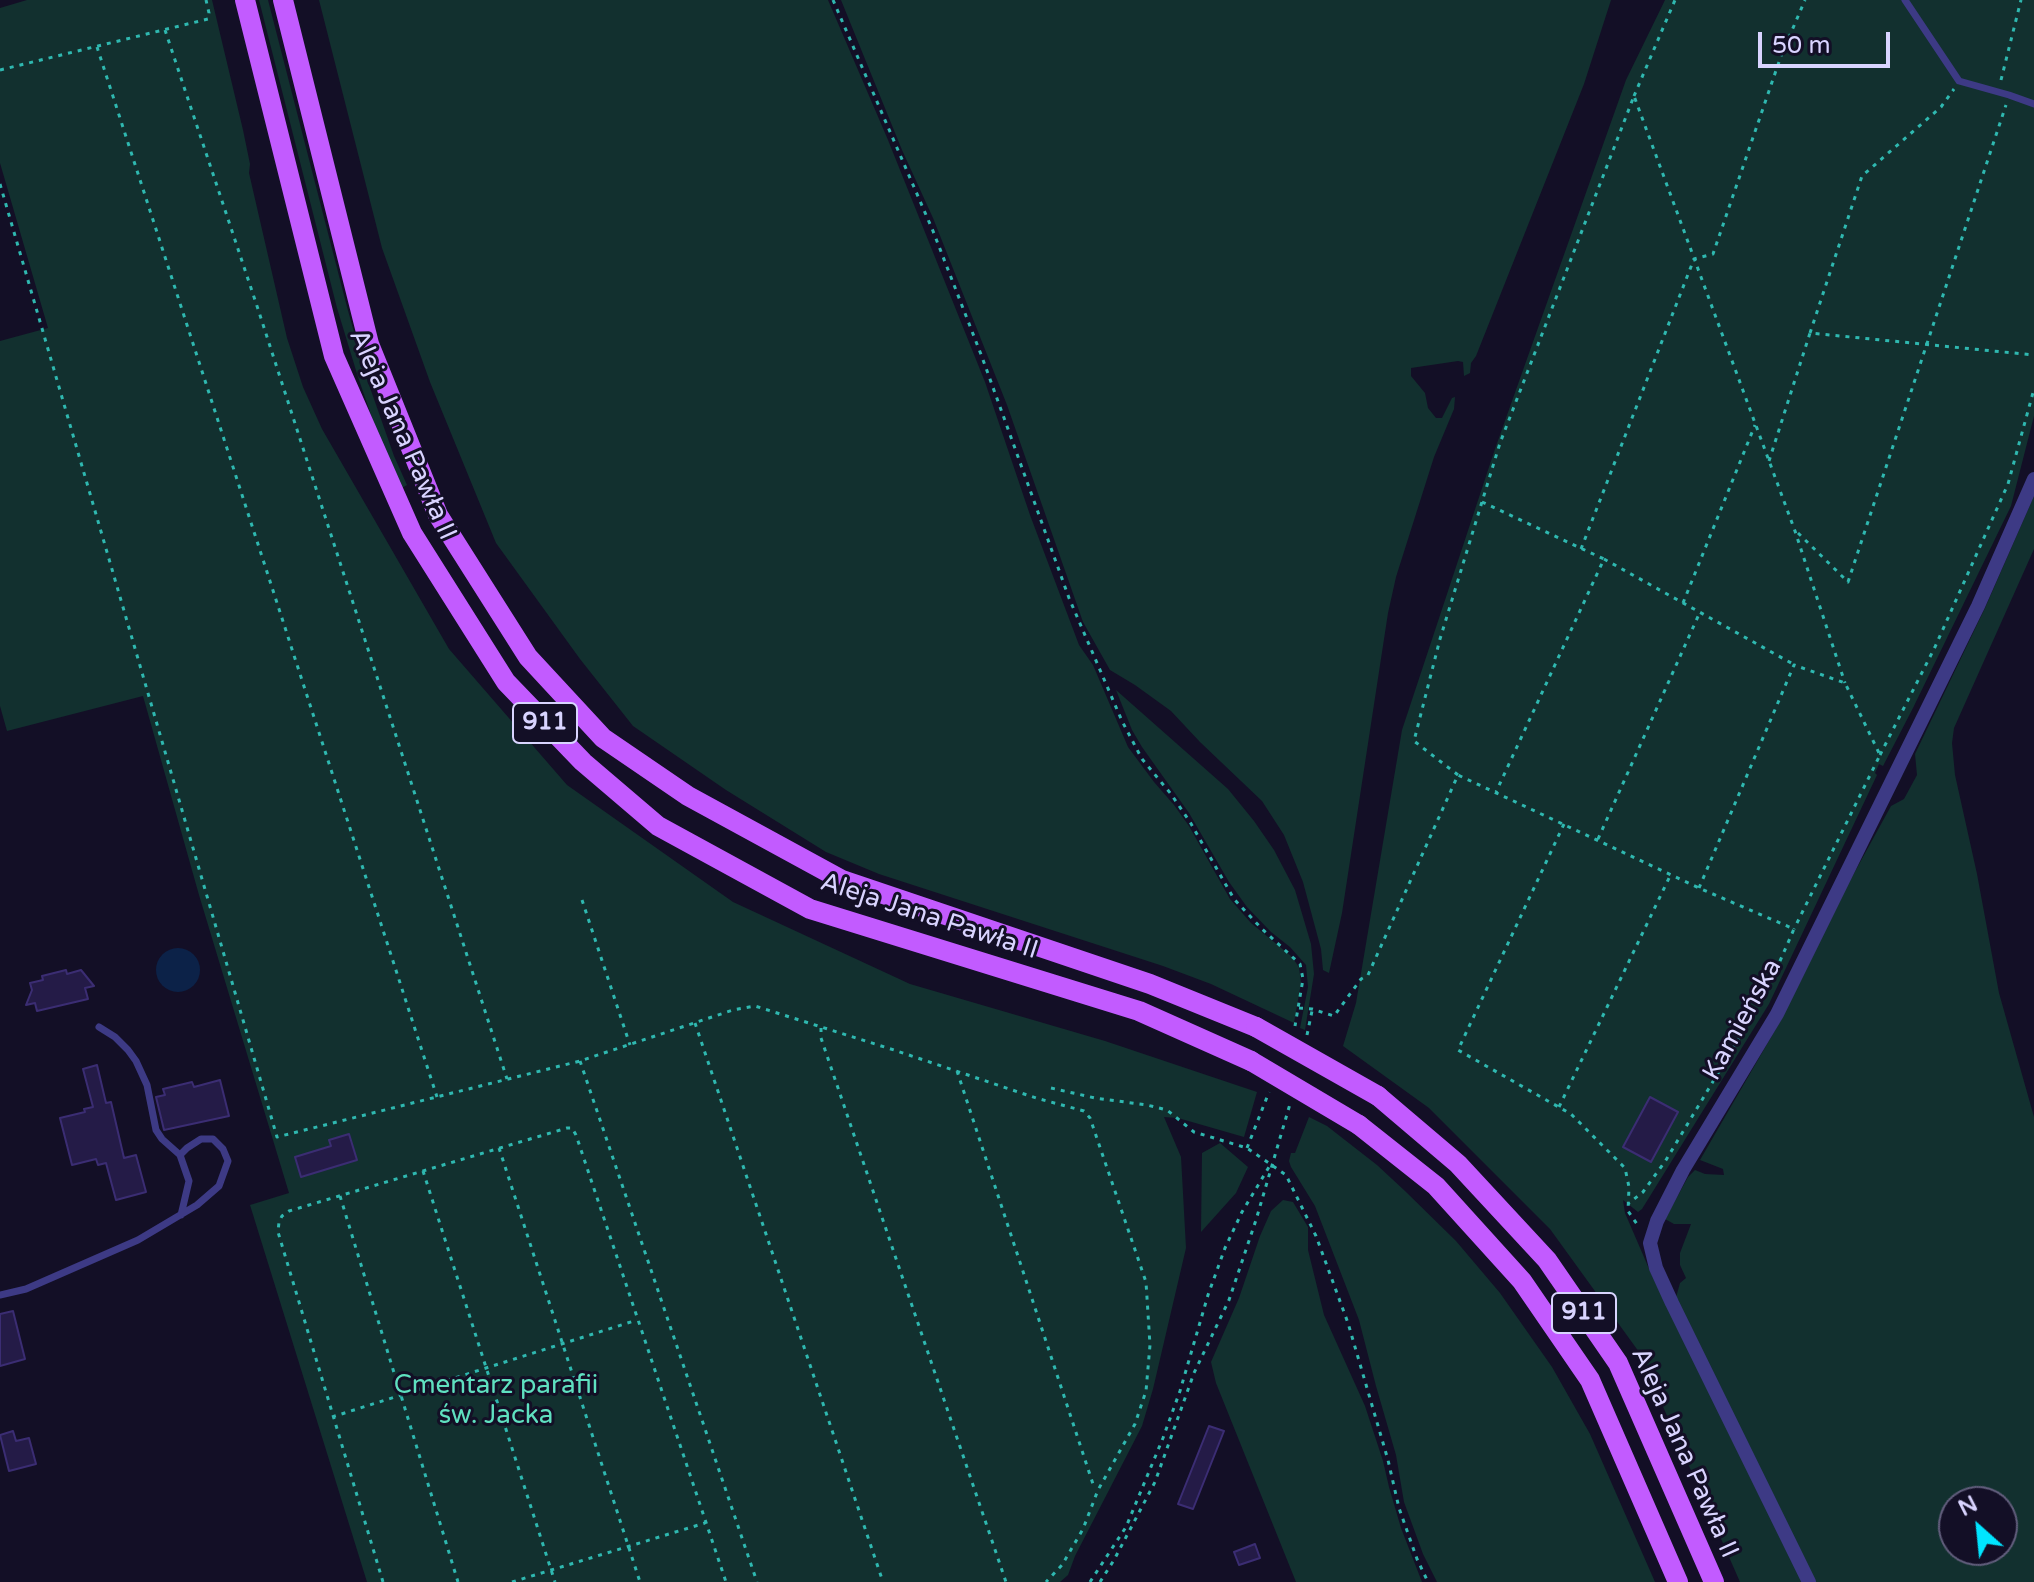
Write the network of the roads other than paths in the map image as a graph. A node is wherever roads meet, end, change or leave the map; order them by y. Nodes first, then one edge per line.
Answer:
1 (245, 0) edge
2 (283, 0) edge
3 (1905, 0) edge
4 (2034, 104) edge
5 (2034, 479) edge
6 (99, 1027) dead end
7 (180, 1155) junction
8 (181, 1215) junction
9 (0, 1295) edge
10 (1678, 1582) edge
11 (1714, 1582) edge
12 (1809, 1582) edge

1 - 10 main road, Aleja Jana Pawła II / 911, bridge
2 - 11 main road, Aleja Jana Pawła II / 911, bridge
3 - 4 lane
5 - 12 street, Kamieńska
6 - 7 lane
7 - 8 lane
7 - 8 lane
8 - 9 lane

